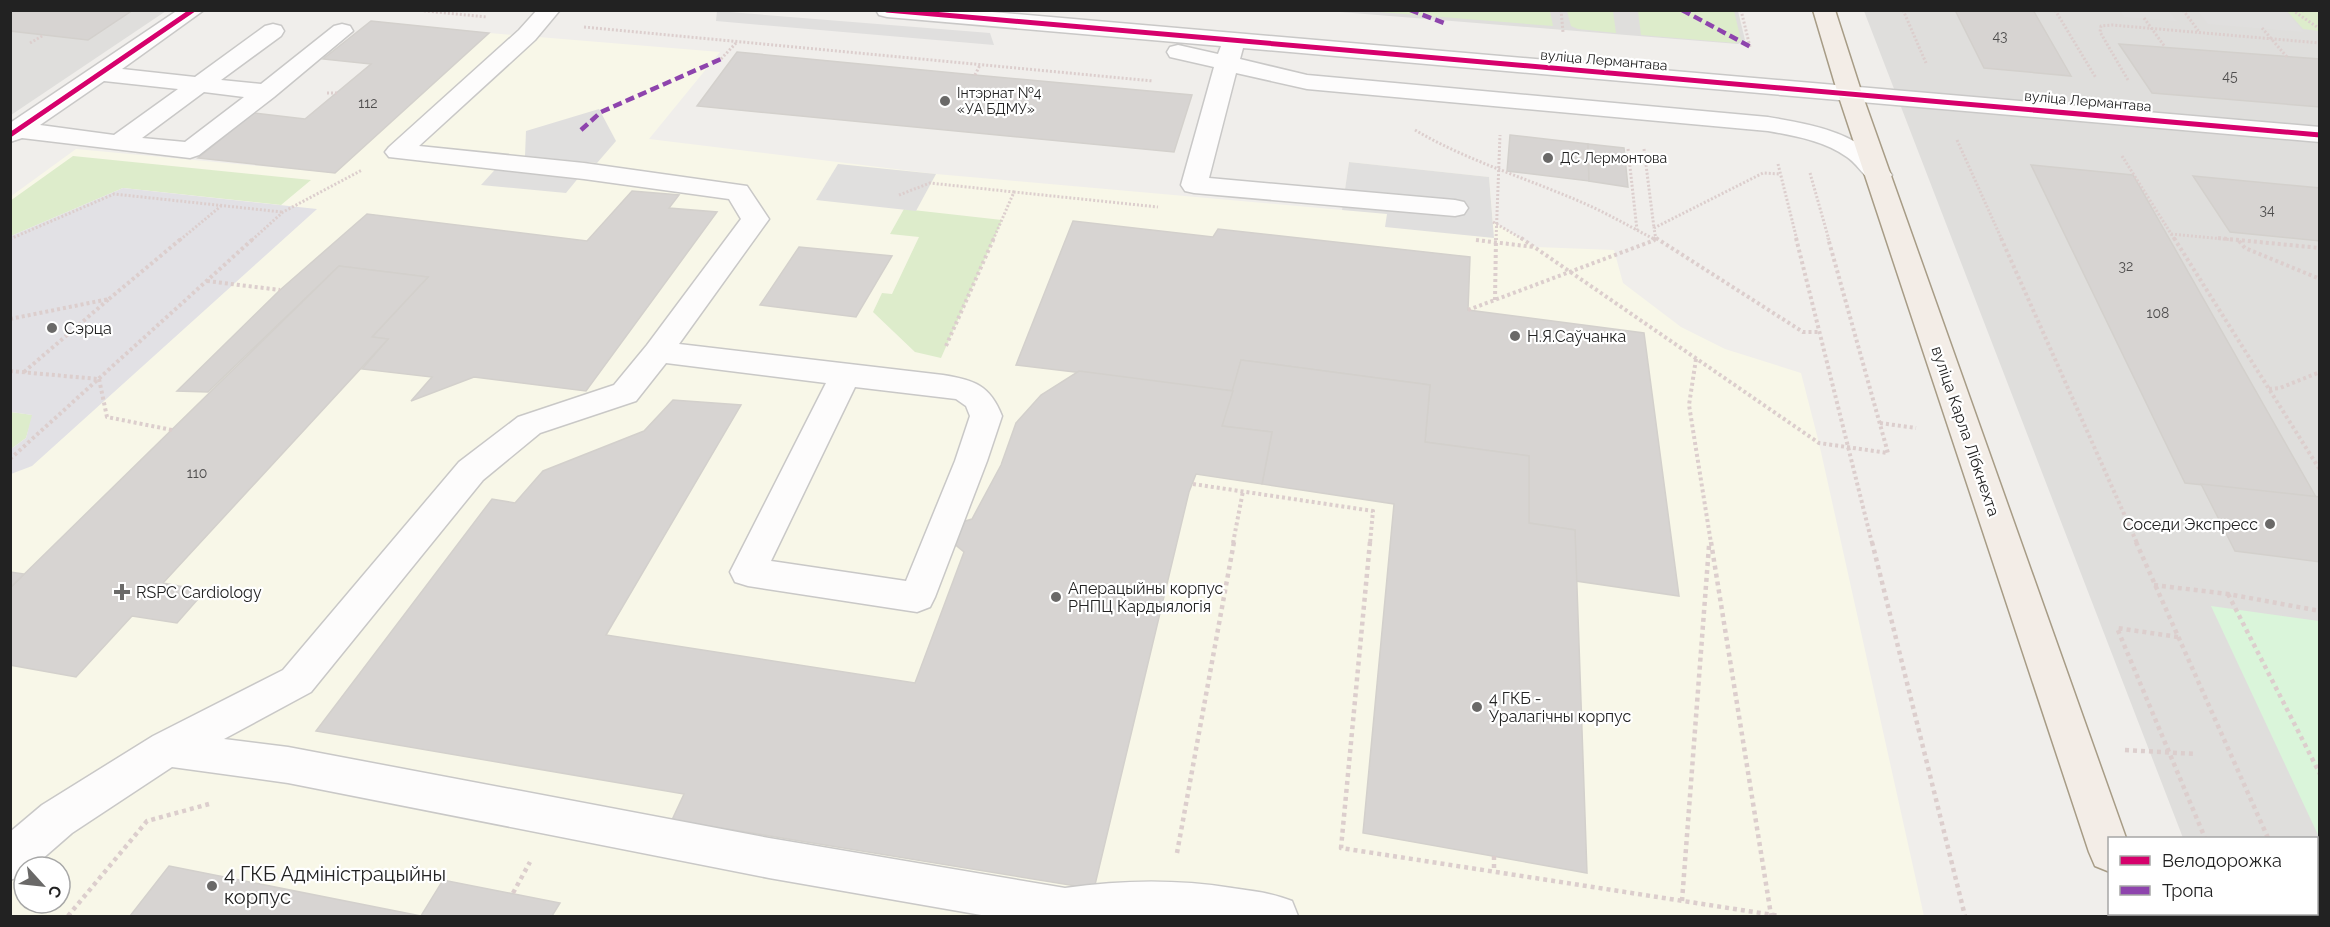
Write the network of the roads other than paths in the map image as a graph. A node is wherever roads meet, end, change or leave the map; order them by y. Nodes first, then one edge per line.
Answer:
1 (193, 10) edge
2 (887, 10) edge
3 (1824, 10) edge
4 (543, 16) edge
5 (273, 31) dead end
6 (342, 31) dead end
7 (1228, 64) junction
8 (100, 74) junction
9 (200, 84) junction
10 (266, 92) junction
11 (1850, 93) junction
12 (14, 133) edge
13 (2319, 135) edge
14 (119, 144) junction
15 (1879, 175) junction
16 (1455, 208) dead end
17 (658, 352) junction
18 (846, 375) junction
19 (167, 749) junction
20 (2108, 849) edge
21 (10, 860) edge
22 (1180, 907) edge
23 (1063, 913) edge
24 (1276, 916) edge

1 - 8 street
2 - 7 street
3 - 11 main road, вуліца Карла Лібкнехта
4 - 17 street
5 - 9 street
6 - 10 street
7 - 11 street, вуліца Лермантава
7 - 15 street
7 - 16 street
8 - 9 street
8 - 12 street
9 - 10 street
9 - 14 street
10 - 14 street
11 - 13 street, вуліца Лермантава
11 - 15 main road, вуліца Карла Лібкнехта
12 - 14 street
15 - 20 main road, вуліца Карла Лібкнехта
17 - 18 street
17 - 19 street
18 - 18 street
19 - 21 street
19 - 23 street
22 - 23 street
22 - 24 street

